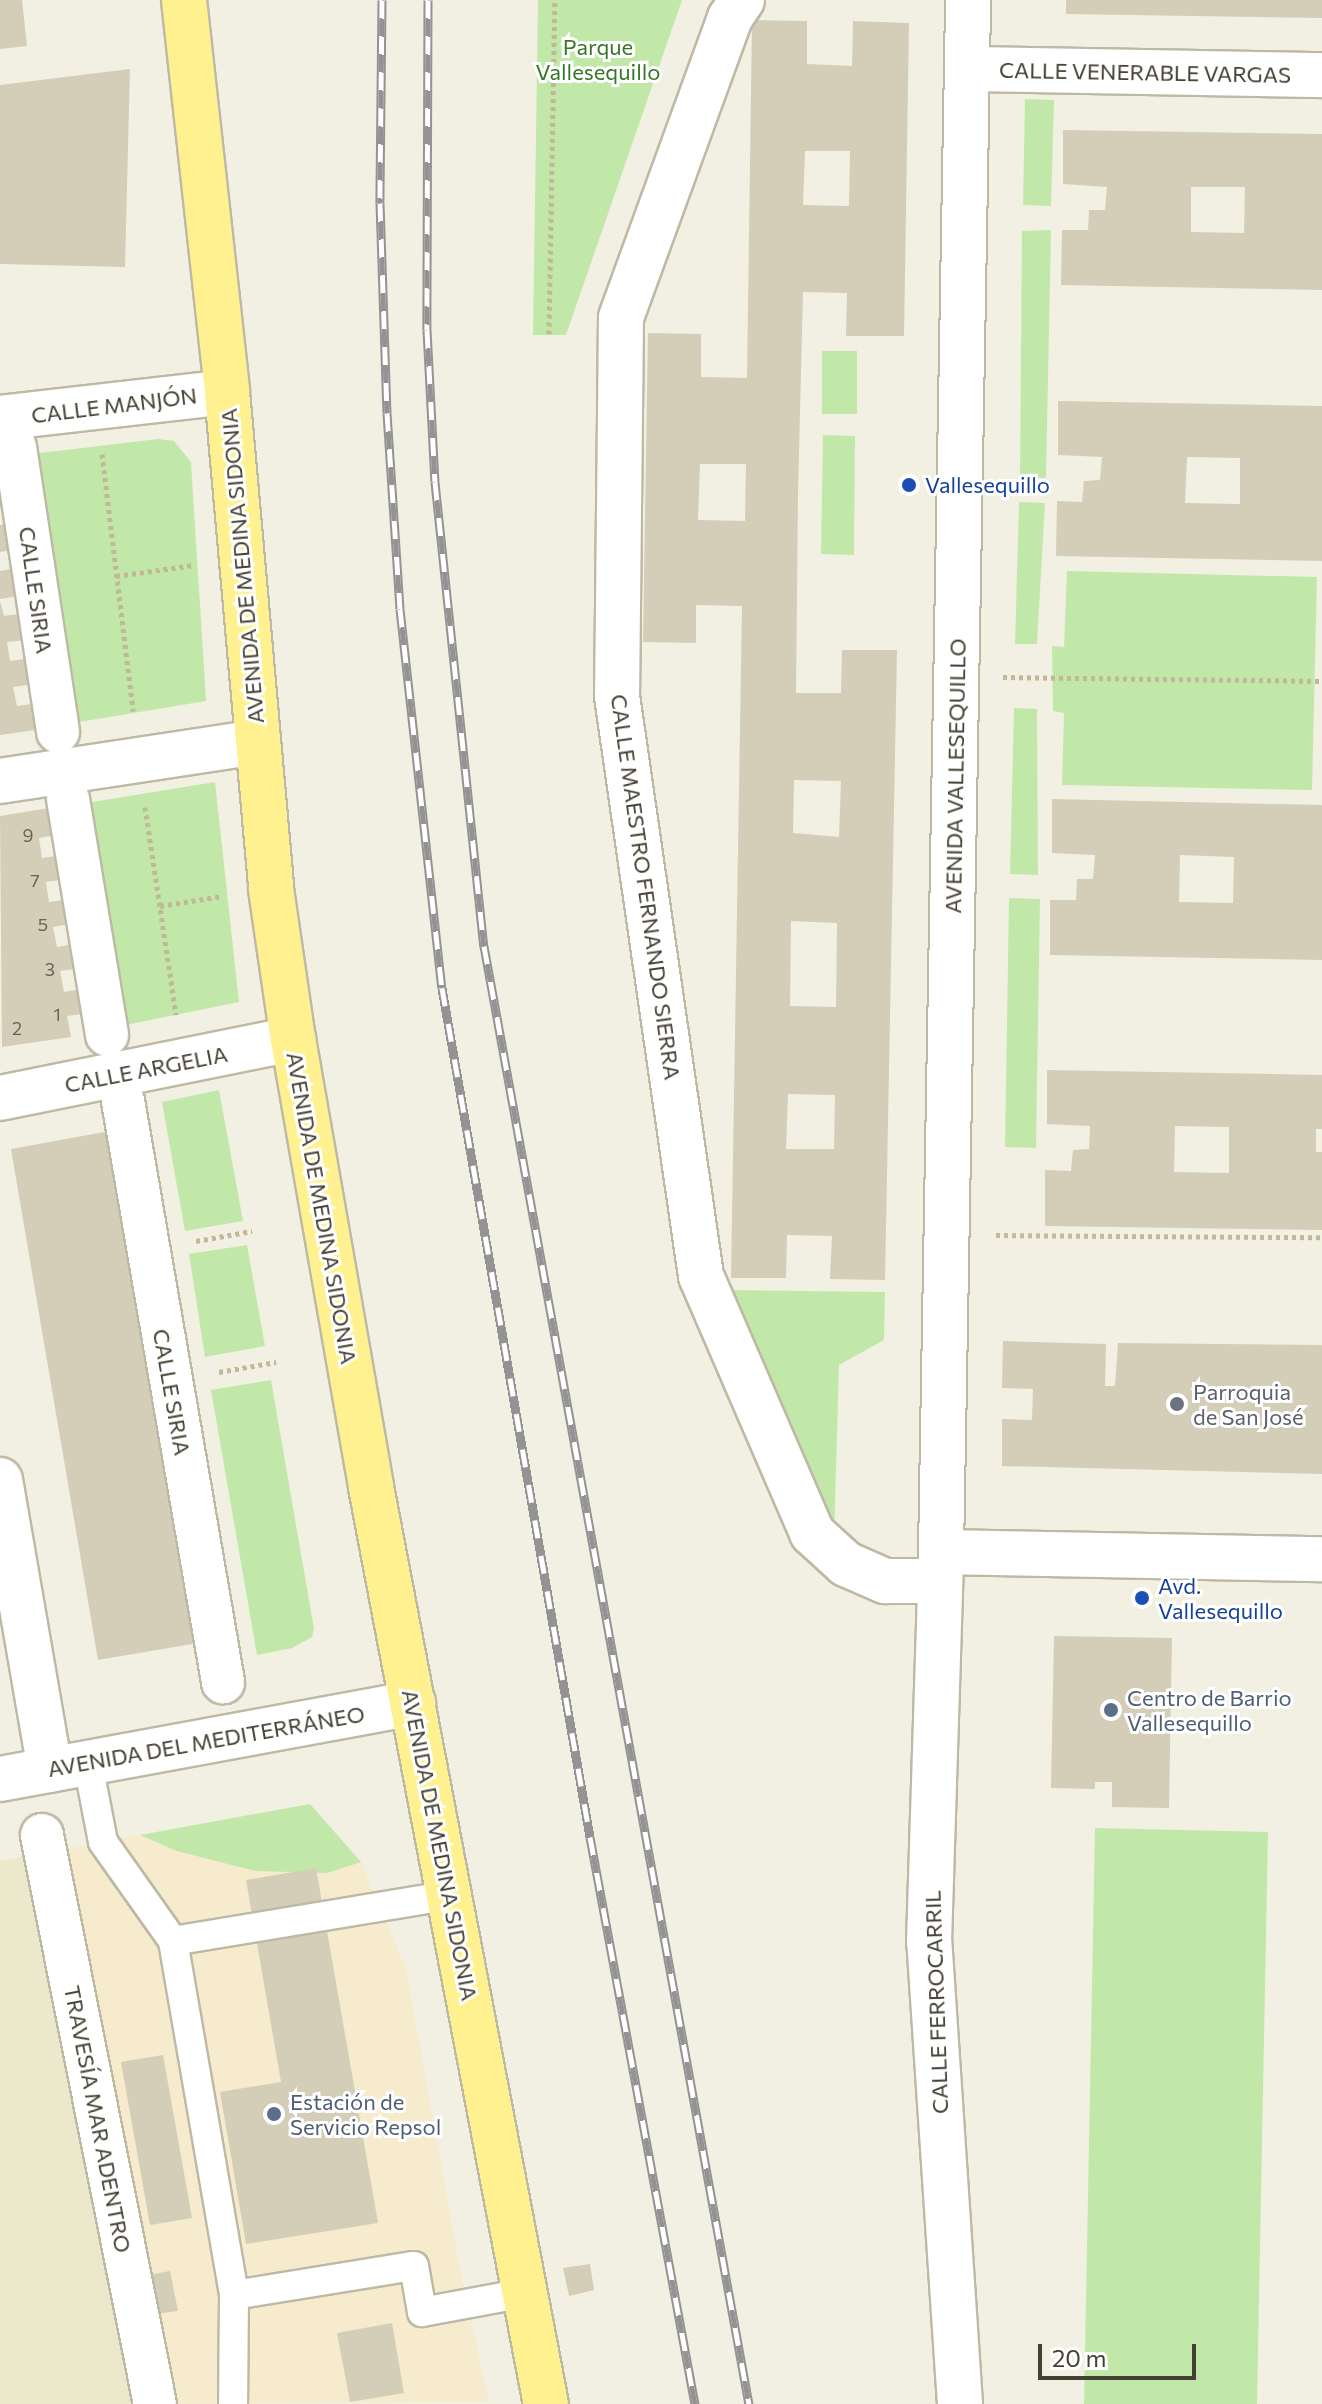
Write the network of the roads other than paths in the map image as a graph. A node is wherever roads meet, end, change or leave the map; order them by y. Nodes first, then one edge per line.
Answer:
1 (184, 0) edge
2 (742, 0) edge
3 (968, 0) edge
4 (967, 69) junction
5 (1322, 75) edge
6 (227, 392) junction
7 (8, 433) edge
8 (58, 732) dead end
9 (257, 742) junction
10 (0, 781) edge
11 (68, 799) dead end
12 (107, 1035) dead end
13 (293, 1039) junction
14 (0, 1098) edge
15 (123, 1101) dead end
16 (0, 1480) edge
17 (1322, 1559) edge
18 (941, 1566) junction
19 (223, 1682) dead end
20 (413, 1703) junction
21 (69, 1767) junction
22 (0, 1779) edge
23 (42, 1835) dead end
24 (450, 1895) junction
25 (173, 1941) junction
26 (525, 2293) junction
27 (234, 2295) junction
28 (155, 2404) edge
29 (233, 2404) edge
30 (546, 2404) edge
31 (960, 2404) edge

1 - 6 main road, AVENIDA DE MEDINA SIDONIA
2 - 18 street, CALLE MAESTRO FERNANDO SIERRA
3 - 4 street, AVENIDA VALLESEQUILLO
4 - 5 street, CALLE VENERABLE VARGAS
4 - 18 street, AVENIDA VALLESEQUILLO
6 - 7 street, CALLE MANJÓN
6 - 9 main road, AVENIDA DE MEDINA SIDONIA
7 - 8 street, CALLE SIRIA
9 - 10 street
9 - 13 main road, AVENIDA DE MEDINA SIDONIA
11 - 12 street
13 - 14 street, CALLE ARGELIA
13 - 20 main road, AVENIDA DE MEDINA SIDONIA
15 - 19 street, CALLE SIRIA
16 - 21 street
17 - 18 street, CALLE MAESTRO FERNANDO SIERRA
18 - 31 street, CALLE FERROCARRIL
20 - 21 street, AVENIDA DEL MEDITERRÁNEO
20 - 24 main road, AVENIDA DE MEDINA SIDONIA
21 - 22 street, AVENIDA DEL MEDITERRÁNEO
21 - 25 lane
23 - 28 street, TRAVESÍA MAR ADENTRO
24 - 25 lane
24 - 26 main road, AVENIDA DE MEDINA SIDONIA
25 - 27 lane
26 - 27 lane
26 - 30 main road, AVENIDA DE MEDINA SIDONIA
27 - 29 lane

